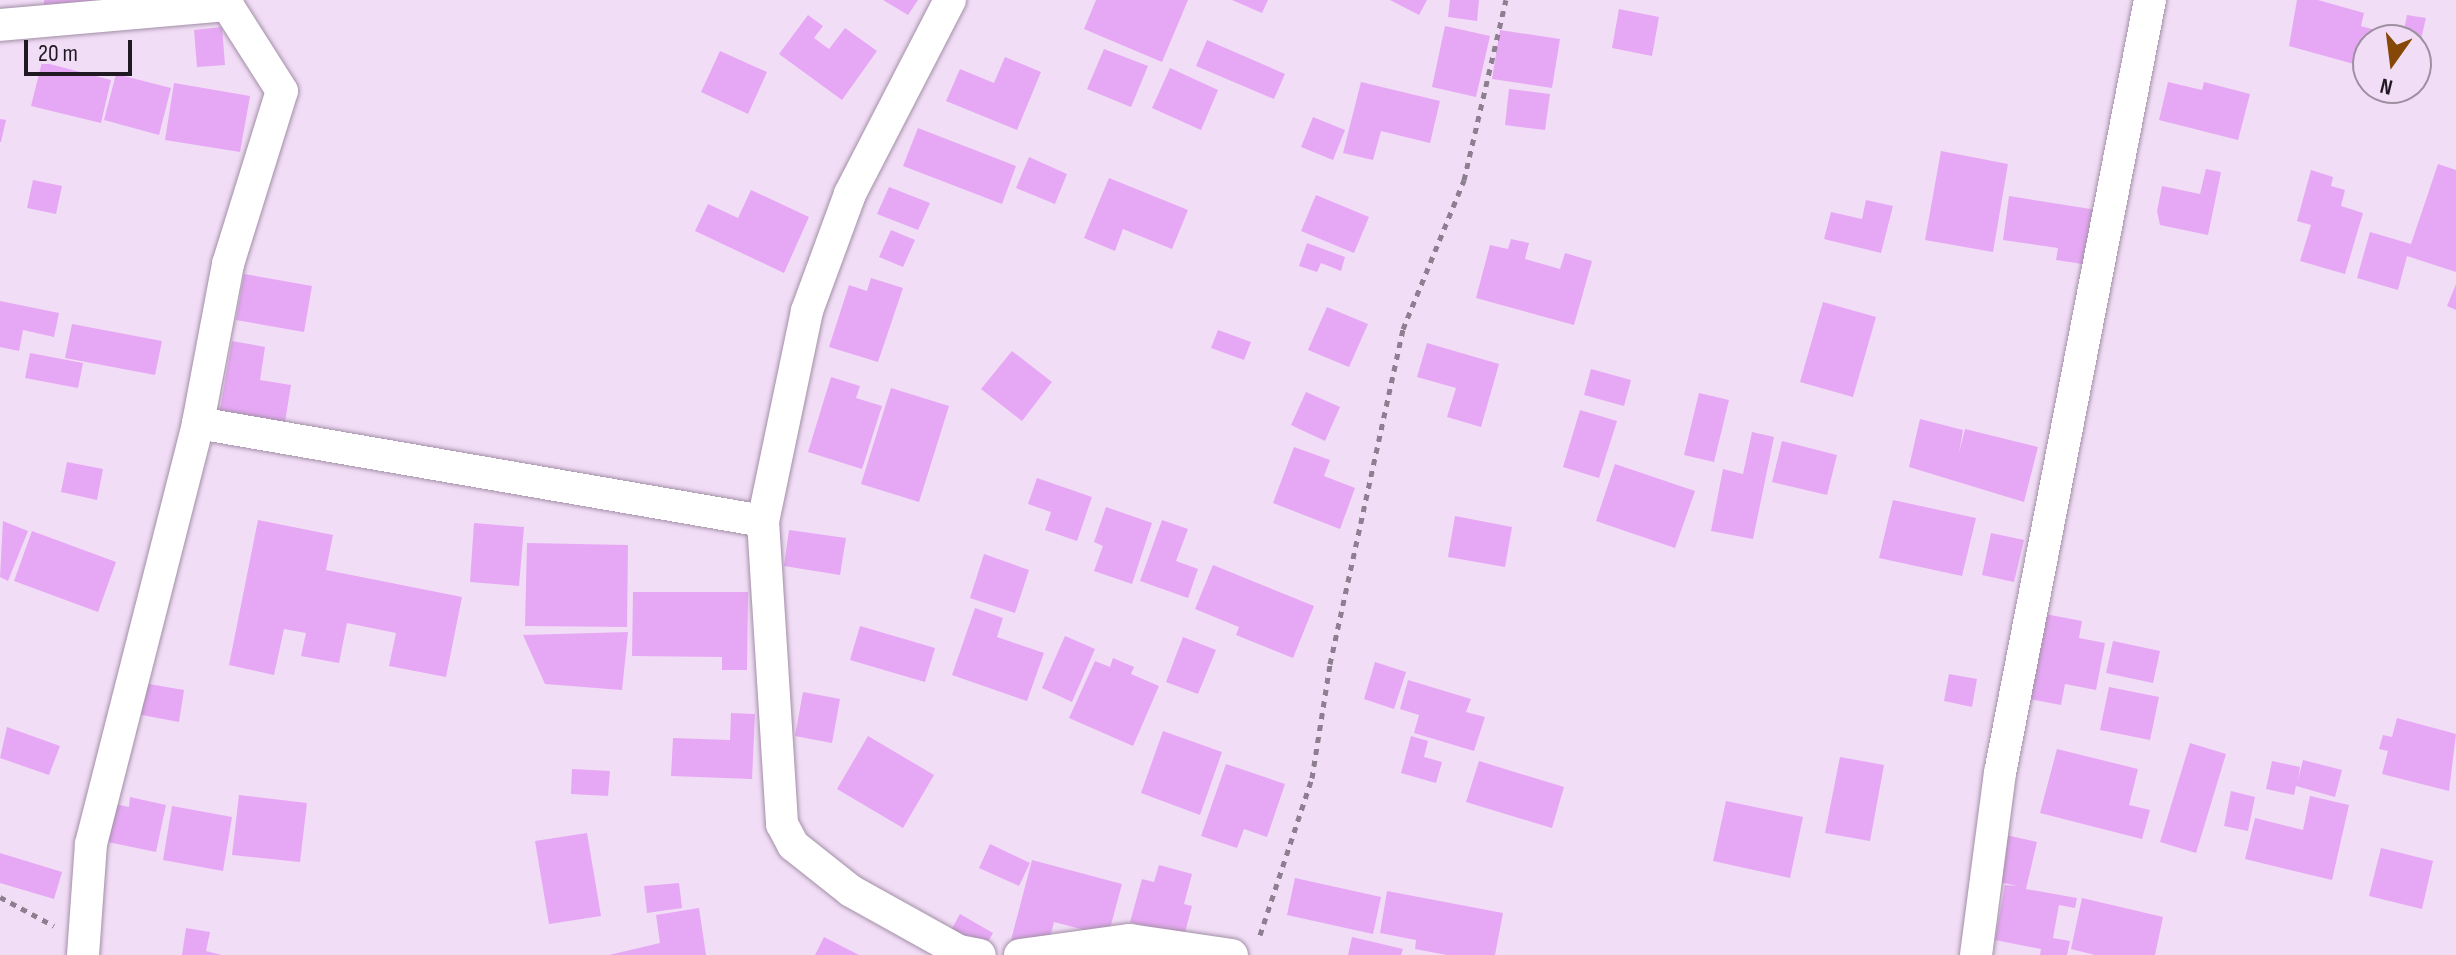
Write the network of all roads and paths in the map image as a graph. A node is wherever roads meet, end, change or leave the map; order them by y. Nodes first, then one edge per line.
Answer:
1 (950, 0) edge
2 (1506, 0) edge
3 (2150, 0) edge
4 (226, 2) edge
5 (0, 25) edge
6 (198, 423) junction
7 (763, 521) junction
8 (0, 897) edge
9 (1245, 948) edge
10 (85, 949) edge
11 (980, 955) edge
12 (1020, 955) edge
13 (1976, 955) edge

1 - 7 street
2 - 9 path
3 - 13 street
4 - 5 street
4 - 6 street
6 - 7 street
6 - 10 street
7 - 11 street
8 - 10 path
9 - 12 street

